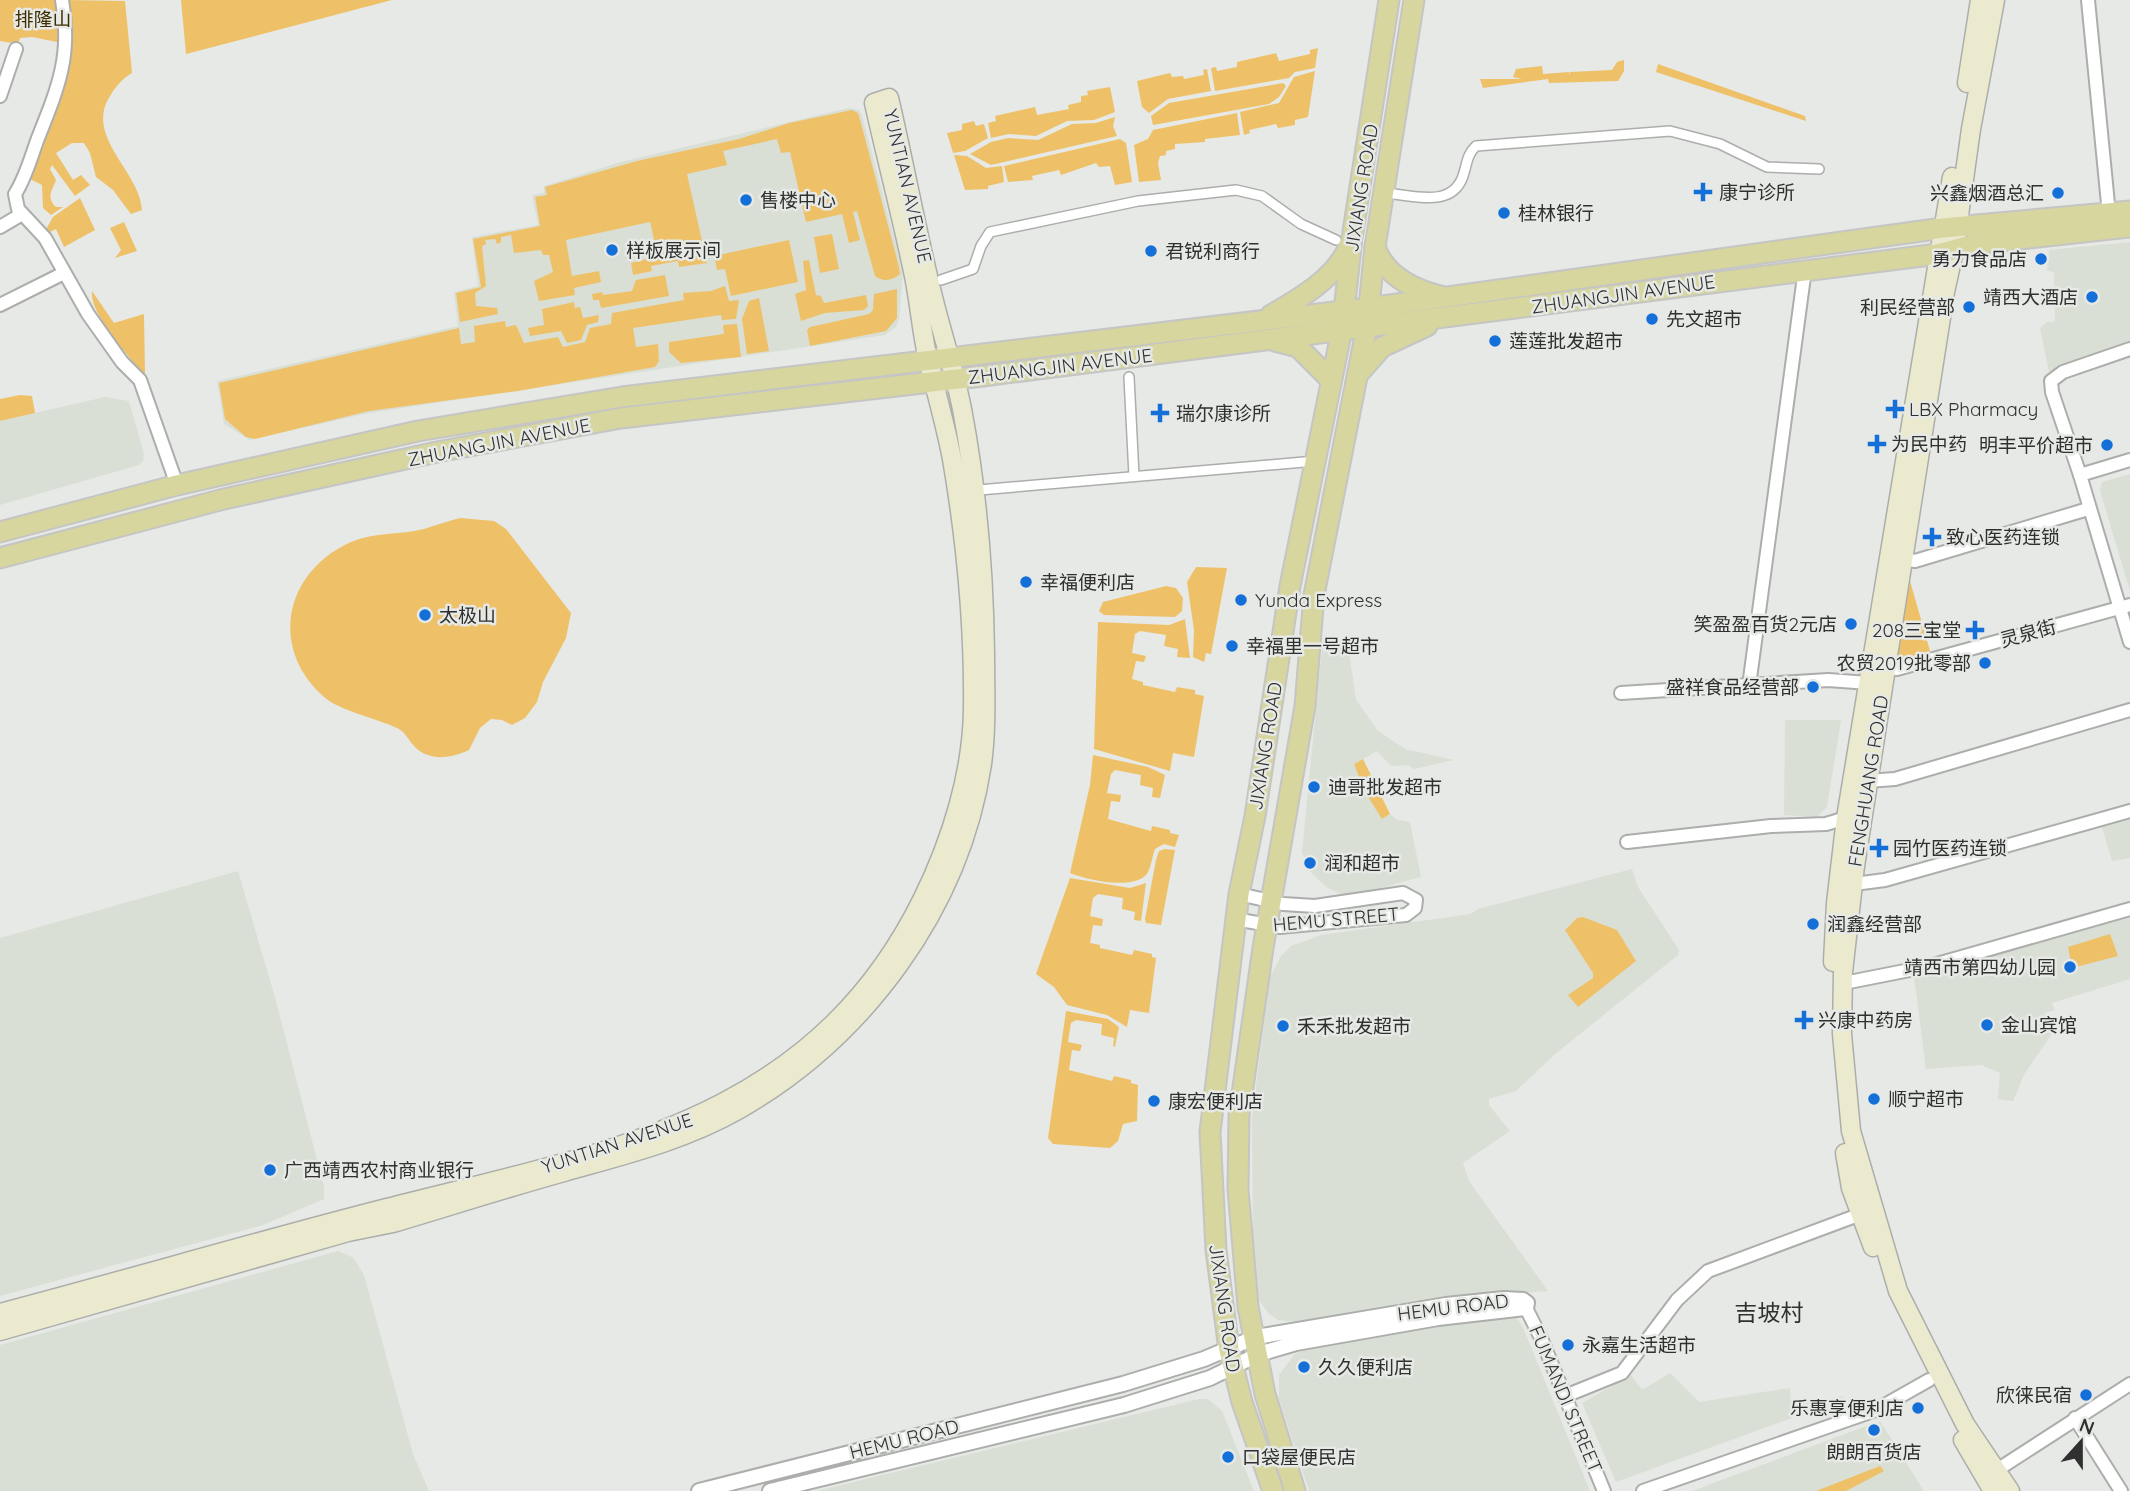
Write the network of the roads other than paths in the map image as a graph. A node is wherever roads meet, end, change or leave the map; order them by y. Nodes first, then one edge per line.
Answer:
1 (62, 0) edge
2 (1389, 0) edge
3 (1414, 0) edge
4 (2088, 0) edge
5 (1989, 1) edge
6 (16, 49) dead end
7 (0, 96) edge
8 (1819, 169) dead end
9 (1394, 194) dead end
10 (2130, 212) edge
11 (22, 214) junction
12 (2109, 214) junction
13 (0, 227) edge
14 (2130, 227) edge
15 (1950, 228) junction
16 (1344, 239) junction
17 (1375, 247) junction
18 (1946, 252) junction
19 (1805, 270) junction
20 (62, 274) junction
21 (941, 280) dead end
22 (1444, 297) junction
23 (0, 305) edge
24 (1368, 317) junction
25 (1449, 317) junction
26 (1343, 319) junction
27 (1259, 320) junction
28 (1267, 339) junction
29 (2130, 349) edge
30 (950, 358) junction
31 (929, 360) junction
32 (1129, 377) dead end
33 (1357, 378) junction
34 (954, 379) junction
35 (1331, 380) junction
36 (933, 381) junction
37 (2130, 460) edge
38 (1304, 462) dead end
39 (2080, 475) junction
40 (1134, 476) junction
41 (177, 485) junction
42 (979, 490) dead end
43 (2088, 509) junction
44 (0, 532) edge
45 (0, 558) edge
46 (1903, 559) junction
47 (2125, 606) edge
48 (2130, 642) edge
49 (1886, 667) junction
50 (1869, 683) junction
51 (1749, 686) junction
52 (1621, 693) dead end
53 (2130, 710) edge
54 (1867, 780) junction
55 (1258, 792) junction
56 (1290, 799) junction
57 (2130, 810) edge
58 (1846, 818) junction
59 (1627, 842) dead end
60 (1854, 884) junction
61 (1239, 894) junction
62 (1273, 901) junction
63 (2130, 909) edge
64 (1235, 919) junction
65 (1267, 926) junction
66 (1843, 983) junction
67 (1861, 1214) junction
68 (1526, 1308) joint
69 (0, 1314) edge
70 (0, 1331) edge
71 (1257, 1346) junction
72 (1230, 1359) junction
73 (1929, 1380) junction
74 (2130, 1384) edge
75 (1565, 1396) junction
76 (2075, 1418) junction
77 (1997, 1470) junction
78 (699, 1491) edge
79 (769, 1491) edge
80 (1273, 1491) edge
81 (1294, 1491) edge
82 (1604, 1491) edge
83 (1643, 1491) edge
84 (1993, 1491) edge
85 (2010, 1491) edge
86 (2121, 1491) edge

1 - 11 street
2 - 16 main road, JIXIANG ROAD
3 - 17 main road, JIXIANG ROAD
4 - 12 street
5 - 15 main road, FENGHUANG ROAD
6 - 7 street
8 - 9 street
10 - 12 main road, ZHUANGJIN AVENUE
11 - 13 street
11 - 20 street
12 - 15 main road, ZHUANGJIN AVENUE
14 - 18 main road, ZHUANGJIN AVENUE
15 - 18 main road, FENGHUANG ROAD
15 - 22 main road, ZHUANGJIN AVENUE
16 - 21 street
16 - 26 main road, JIXIANG ROAD
16 - 27 main road
17 - 22 main road
17 - 24 main road, JIXIANG ROAD
18 - 19 main road, ZHUANGJIN AVENUE
18 - 46 main road, FENGHUANG ROAD
18 - 50 main road, FENGHUANG ROAD
19 - 25 main road, ZHUANGJIN AVENUE
19 - 51 street
20 - 23 street
20 - 41 street
22 - 24 main road, ZHUANGJIN AVENUE
24 - 25 main road, ZHUANGJIN AVENUE
24 - 26 main road, ZHUANGJIN AVENUE
24 - 33 main road, JIXIANG ROAD
25 - 33 main road
26 - 27 main road, ZHUANGJIN AVENUE
26 - 28 main road, ZHUANGJIN AVENUE
26 - 35 main road, JIXIANG ROAD
27 - 30 main road, ZHUANGJIN AVENUE
28 - 34 main road, ZHUANGJIN AVENUE
28 - 35 main road
29 - 39 street
30 - 31 main road, ZHUANGJIN AVENUE
30 - 31 main road, YUNTIAN AVENUE
30 - 34 main road, YUNTIAN AVENUE
31 - 36 main road, YUNTIAN AVENUE
31 - 41 main road, ZHUANGJIN AVENUE
32 - 40 street
33 - 56 main road, JIXIANG ROAD
34 - 36 main road, ZHUANGJIN AVENUE
34 - 70 main road, YUNTIAN AVENUE
35 - 55 main road, JIXIANG ROAD
36 - 45 main road, ZHUANGJIN AVENUE
36 - 69 main road, YUNTIAN AVENUE
37 - 39 street
38 - 40 street
39 - 43 street
40 - 42 street
41 - 44 main road, ZHUANGJIN AVENUE
43 - 46 street
43 - 47 street
46 - 49 main road, FENGHUANG ROAD
47 - 48 street
47 - 49 street, 灵泉街
49 - 54 main road, FENGHUANG ROAD
50 - 51 street
50 - 58 main road, FENGHUANG ROAD
51 - 52 street
53 - 54 street
54 - 60 main road, FENGHUANG ROAD
55 - 56 main road
55 - 61 main road, JIXIANG ROAD
56 - 62 main road, JIXIANG ROAD
57 - 60 street
58 - 59 street
58 - 67 main road, FENGHUANG ROAD
60 - 66 main road, FENGHUANG ROAD
61 - 62 street, HEMU STREET
61 - 64 main road, JIXIANG ROAD
62 - 65 main road, JIXIANG ROAD
62 - 65 street, HEMU STREET
63 - 66 street
64 - 65 street, HEMU STREET
64 - 72 main road, JIXIANG ROAD
65 - 71 main road, JIXIANG ROAD
66 - 77 main road, FENGHUANG ROAD
67 - 73 main road, FENGHUANG ROAD
67 - 75 street
68 - 71 street, HEMU ROAD
68 - 75 street, FUMANDI STREET
71 - 72 street, HEMU ROAD
71 - 81 main road, JIXIANG ROAD
72 - 78 street, HEMU ROAD
72 - 79 street, HEMU ROAD
72 - 80 main road, JIXIANG ROAD
73 - 83 street
73 - 84 main road, FENGHUANG ROAD
74 - 76 street
75 - 82 street, FUMANDI STREET
76 - 77 street
76 - 86 street
77 - 85 main road, FENGHUANG ROAD

